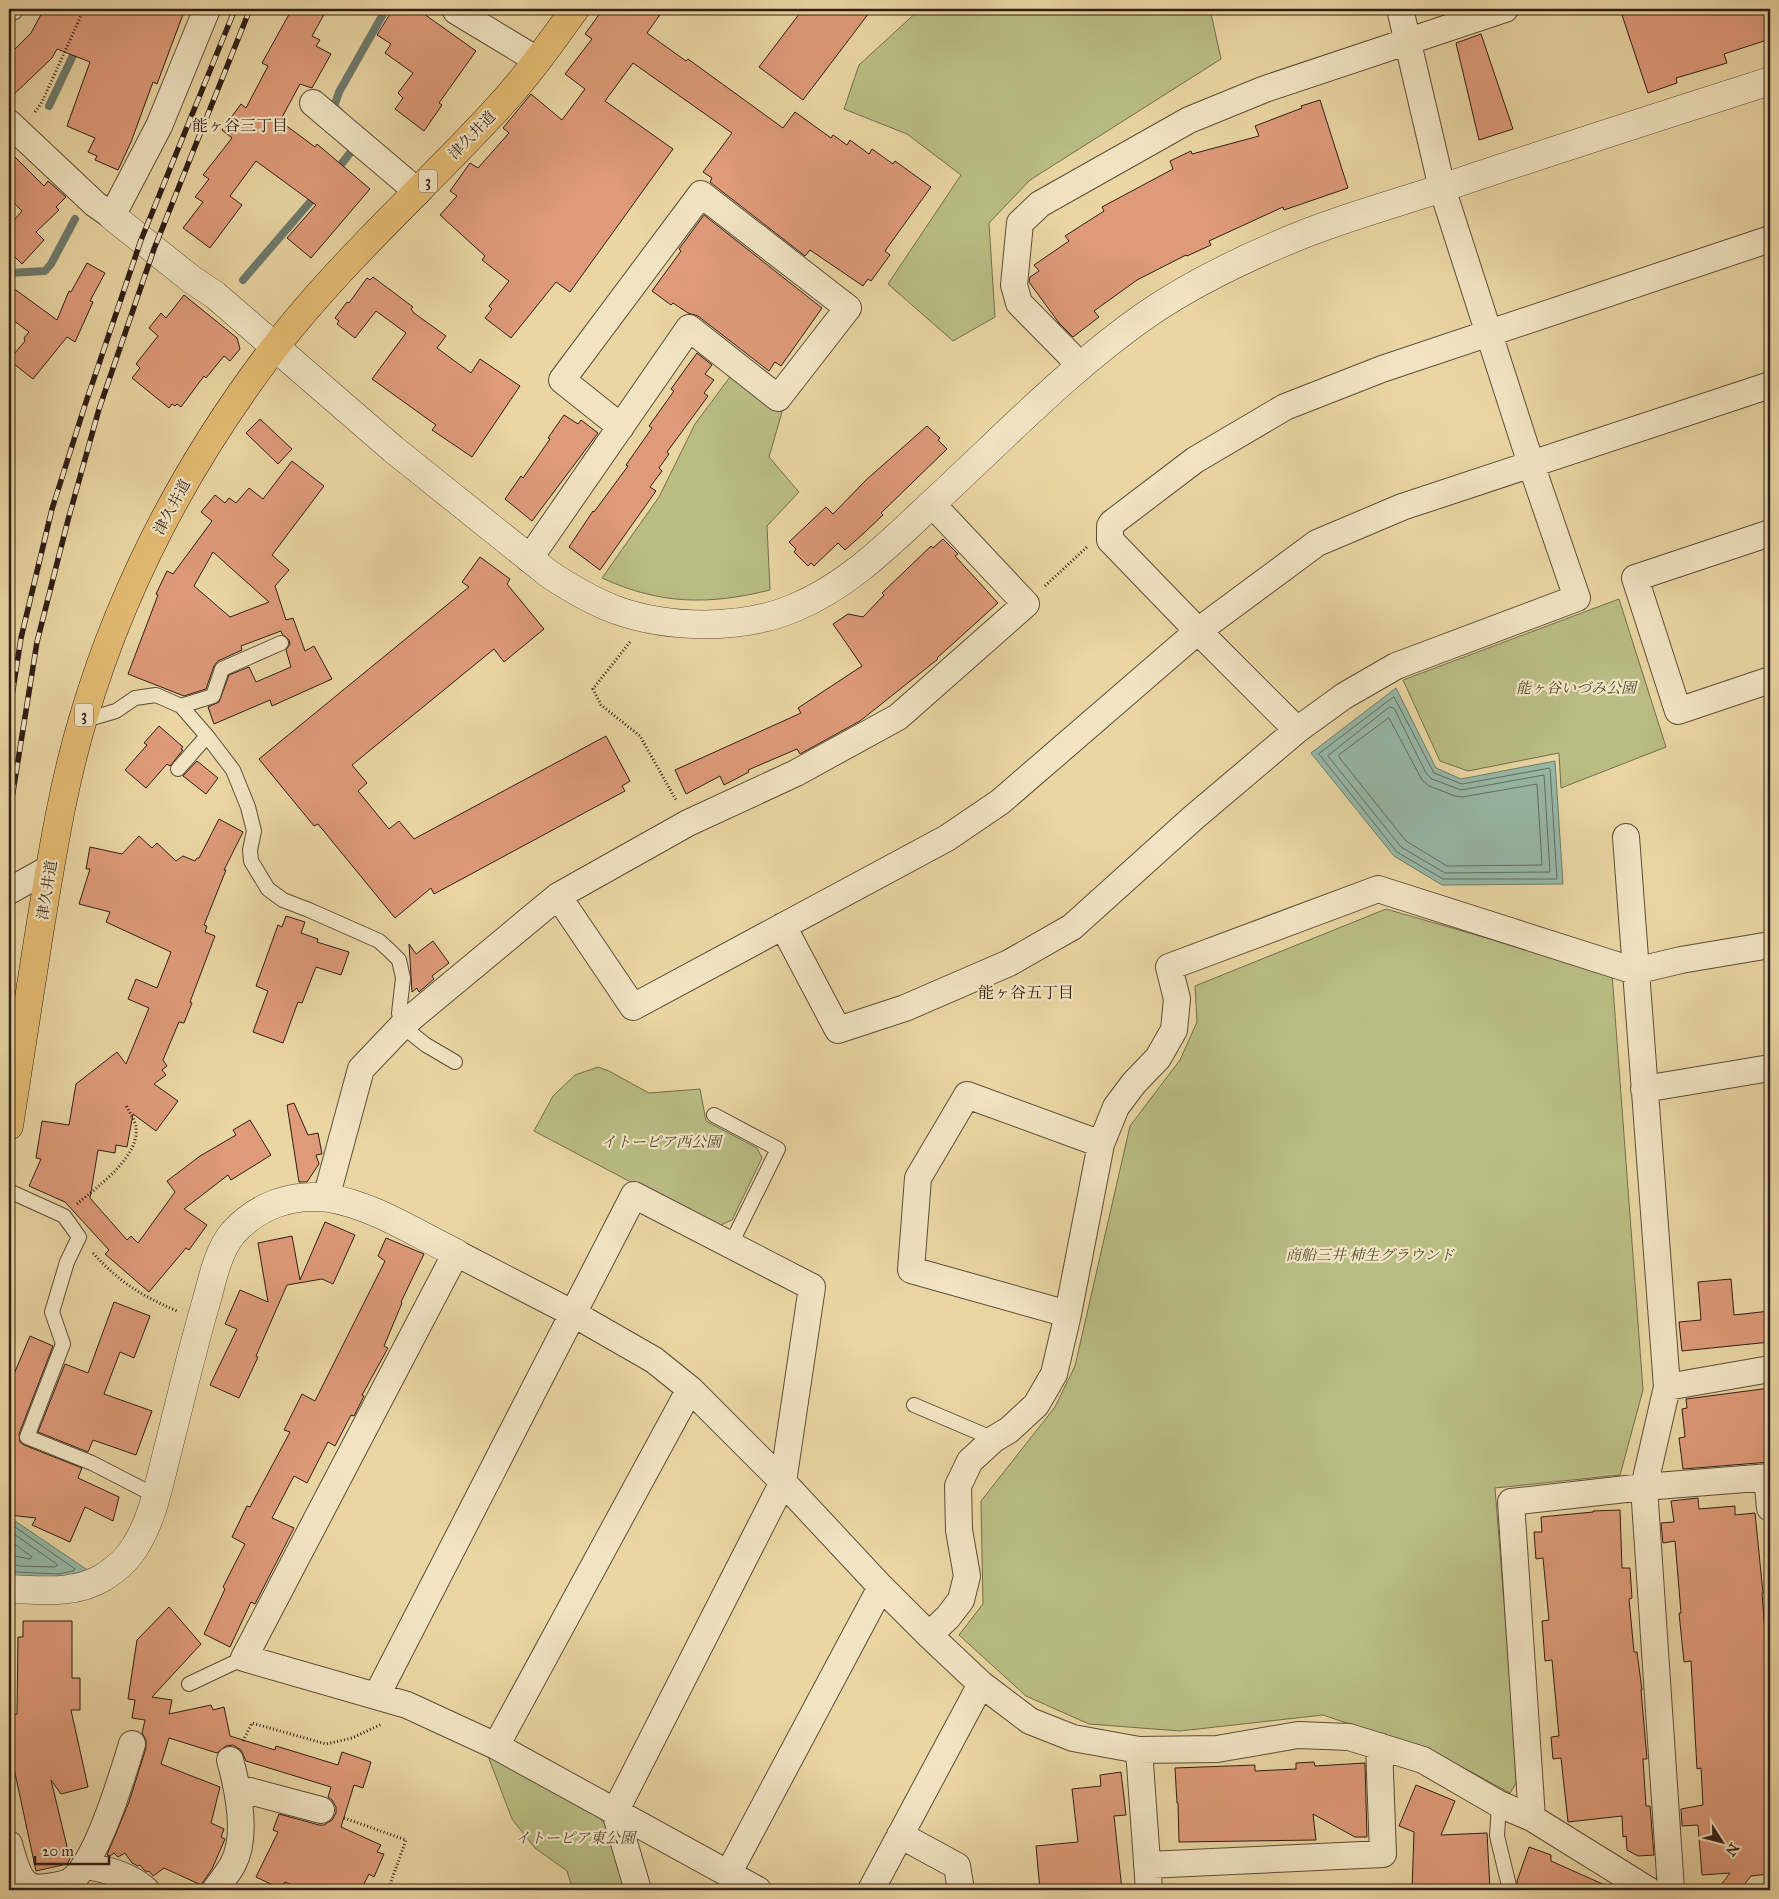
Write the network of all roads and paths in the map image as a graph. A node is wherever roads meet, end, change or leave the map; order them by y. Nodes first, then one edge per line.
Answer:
1 (84, 9) edge
2 (207, 9) edge
3 (575, 9) edge
4 (1400, 9) edge
5 (1505, 9) edge
6 (456, 11) dead end
7 (1407, 40) junction
8 (537, 60) junction
9 (1770, 81) edge
10 (313, 103) dead end
11 (15, 129) edge
12 (1442, 188) junction
13 (418, 192) junction
14 (112, 216) junction
15 (1770, 239) edge
16 (1488, 333) junction
17 (275, 347) junction
18 (1080, 365) junction
19 (1770, 385) edge
20 (621, 427) junction
21 (1531, 464) junction
22 (932, 504) junction
23 (1770, 533) edge
24 (1082, 551) dead end
25 (529, 558) junction
26 (1026, 604) junction
27 (649, 618) junction
28 (1198, 631) junction
29 (281, 643) dead end
30 (1770, 680) edge
31 (181, 706) junction
32 (82, 721) junction
33 (1297, 730) junction
34 (208, 736) junction
35 (178, 769) dead end
36 (688, 823) junction
37 (1626, 837) dead end
38 (50, 868) junction
39 (9, 891) edge
40 (558, 896) junction
41 (783, 926) junction
42 (1770, 945) edge
43 (1634, 971) junction
44 (402, 1026) junction
45 (455, 1062) dead end
46 (1770, 1068) edge
47 (1644, 1089) junction
48 (126, 1105) dead end
49 (714, 1115) dead end
50 (9, 1126) edge
51 (1101, 1144) junction
52 (9, 1191) edge
53 (326, 1198) junction
54 (64, 1216) junction
55 (80, 1237) junction
56 (731, 1244) junction
57 (456, 1253) junction
58 (572, 1313) junction
59 (1068, 1314) junction
60 (202, 1316) junction
61 (1770, 1369) edge
62 (1667, 1388) junction
63 (690, 1390) junction
64 (914, 1405) dead end
65 (994, 1439) junction
66 (1769, 1477) edge
67 (783, 1482) junction
68 (1644, 1488) junction
69 (156, 1496) junction
70 (1770, 1508) edge
71 (881, 1587) junction
72 (9, 1589) edge
73 (929, 1635) junction
74 (244, 1658) junction
75 (189, 1684) dead end
76 (981, 1684) junction
77 (376, 1695) junction
78 (407, 1705) junction
79 (132, 1744) dead end
80 (496, 1746) junction
81 (1379, 1746) junction
82 (1139, 1750) junction
83 (230, 1760) joint
84 (238, 1788) junction
85 (1499, 1804) junction
86 (322, 1810) joint
87 (615, 1812) junction
88 (1532, 1818) junction
89 (900, 1835) junction
90 (9, 1844) edge
91 (85, 1866) junction
92 (728, 1874) junction
93 (1148, 1878) edge
94 (146, 1890) edge
95 (215, 1890) edge
96 (388, 1890) edge
97 (638, 1890) edge
98 (758, 1890) edge
99 (871, 1890) edge
100 (961, 1890) edge
101 (1510, 1890) edge
102 (1648, 1890) edge
103 (1671, 1890) edge

1 - 11 path
2 - 14 street
3 - 8 main road, 津久井道 / 3
4 - 7 street
5 - 7 street
6 - 8 street
7 - 12 street
7 - 18 street
8 - 13 main road, 津久井道 / 3
9 - 12 street
10 - 13 street
11 - 14 street
12 - 16 street
12 - 18 street
13 - 17 main road, 津久井道 / 3
14 - 17 street
15 - 16 street
16 - 21 street
16 - 28 street
17 - 25 street
17 - 32 main road, 津久井道 / 3
18 - 22 street
19 - 21 street
20 - 20 street
20 - 25 street
21 - 28 street
21 - 33 street
22 - 26 street
22 - 27 street
23 - 30 street
24 - 26 path
25 - 27 street
26 - 36 street
27 - 36 path
28 - 33 street
28 - 41 street
29 - 31 lane
31 - 32 lane
31 - 34 lane
32 - 38 main road, 津久井道 / 3
33 - 41 street
34 - 35 lane
34 - 44 lane
36 - 40 street
37 - 43 street
38 - 39 street
38 - 50 main road, 津久井道 / 3
40 - 41 street
40 - 44 street
42 - 43 street
43 - 47 street
43 - 51 street
44 - 45 lane
44 - 53 street
46 - 47 street
47 - 62 street
48 - 54 path
49 - 56 lane
51 - 59 street
51 - 59 street
52 - 54 lane
53 - 57 street
53 - 60 street
54 - 55 lane
55 - 60 path
55 - 69 lane
56 - 58 street
56 - 67 street
57 - 58 street
57 - 74 street
58 - 63 street
58 - 77 street
59 - 65 street
60 - 69 street
61 - 62 street
62 - 68 street
63 - 67 street
63 - 80 street
64 - 65 lane
65 - 73 street
66 - 68 street
66 - 70 street
67 - 71 street
67 - 87 street
68 - 88 street
68 - 103 street
69 - 72 street
71 - 73 street
71 - 92 street
73 - 76 street
74 - 75 lane
74 - 77 street
76 - 82 street
76 - 89 street
77 - 78 street
78 - 80 street
78 - 83 path
79 - 91 street
80 - 87 street
81 - 82 street
81 - 85 street
81 - 93 street
82 - 93 street
83 - 84 street
84 - 86 street
84 - 95 street
85 - 88 street
85 - 101 lane
86 - 96 path
87 - 92 street
87 - 97 street
88 - 102 street
89 - 99 street
89 - 100 street
90 - 91 street
91 - 94 street
92 - 98 street

